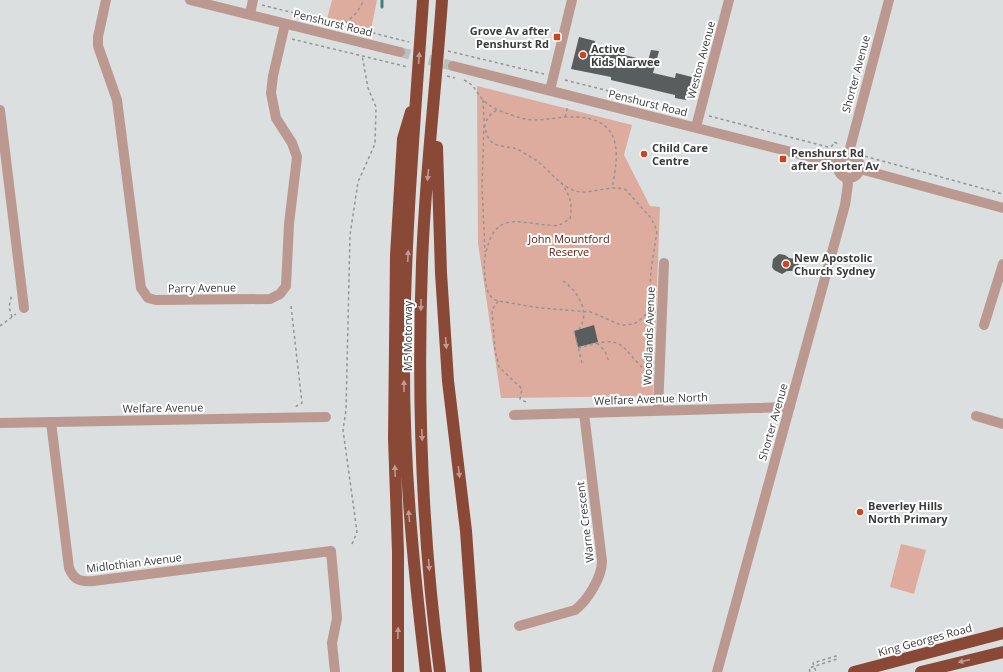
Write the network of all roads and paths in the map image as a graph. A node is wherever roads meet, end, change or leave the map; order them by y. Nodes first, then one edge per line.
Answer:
1 (106, 0) edge
2 (190, 0) edge
3 (364, 0) edge
4 (423, 0) edge
5 (442, 0) edge
6 (572, 0) edge
7 (729, 0) edge
8 (889, 0) edge
9 (258, 2) edge
10 (250, 14) junction
11 (285, 24) junction
12 (292, 39) dead end
13 (400, 52) tunnel mouth
14 (453, 66) tunnel mouth
15 (565, 80) dead end
16 (417, 90) junction
17 (550, 90) junction
18 (435, 94) junction
19 (483, 100) dead end
20 (0, 110) edge
21 (693, 112) dead end
22 (707, 116) dead end
23 (485, 124) junction
24 (696, 127) junction
25 (838, 144) dead end
26 (859, 149) dead end
27 (848, 156) junction
28 (838, 164) junction
29 (860, 169) junction
30 (846, 177) junction
31 (561, 182) junction
32 (612, 188) junction
33 (1003, 194) edge
34 (1003, 208) edge
35 (486, 255) junction
36 (664, 263) dead end
37 (1003, 264) edge
38 (563, 281) dead end
39 (498, 301) junction
40 (290, 306) dead end
41 (24, 308) joint
42 (584, 312) junction
43 (984, 325) dead end
44 (0, 326) edge
45 (579, 329) dead end
46 (574, 331) dead end
47 (597, 343) junction
48 (578, 348) junction
49 (609, 362) dead end
50 (582, 363) dead end
51 (659, 377) junction
52 (526, 402) dead end
53 (294, 407) dead end
54 (790, 408) junction
55 (658, 410) junction
56 (584, 413) junction
57 (514, 415) dead end
58 (976, 416) dead end
59 (326, 417) dead end
60 (51, 422) junction
61 (0, 423) edge
62 (1003, 424) edge
63 (352, 544) dead end
64 (472, 588) junction
65 (519, 626) dead end
66 (1003, 633) edge
67 (1003, 652) edge
68 (335, 672) edge
69 (398, 672) edge
70 (426, 672) edge
71 (440, 672) edge
72 (476, 672) edge
73 (482, 672) edge
74 (717, 672) edge
75 (810, 672) edge
76 (816, 672) edge
77 (854, 672) edge
78 (921, 672) edge

1 - 11 street, Parry Avenue
2 - 10 street, Penshurst Road
3 - 9 path
16 -> 4 highway, M5 Motorway
5 - 18 highway, M5 Motorway
6 - 17 street
7 - 24 street, Weston Avenue
8 - 27 street, Shorter Avenue
9 - 10 street
10 - 11 street, Penshurst Road
11 - 13 street, Penshurst Road
12 - 63 path
14 - 17 street, Penshurst Road
15 - 21 path
69 -> 16 highway
70 -> 16 highway, M5 Motorway
17 - 24 street, Penshurst Road
18 -> 64 highway
18 -> 71 highway, M5 Motorway
19 - 23 path
20 - 41 street
22 - 25 path
23 - 31 path
23 - 32 path
23 - 35 path
24 - 28 street, Penshurst Road
26 - 33 path
27 - 28 street
27 - 29 street
28 - 30 street
29 - 30 street
29 - 34 street
30 - 54 street, Shorter Avenue
31 - 32 path
31 - 35 path
32 - 42 path
35 - 39 path
36 - 51 street, Woodlands Avenue
37 - 43 street
38 - 42 path
39 - 42 path
39 - 52 path
40 - 53 path
41 - 44 path
42 - 45 path
46 - 48 path
47 - 48 path
47 - 49 path
47 - 51 path
48 - 50 path
51 - 55 street, Woodlands Avenue
54 - 55 street, Welfare Avenue North
54 - 74 street, Shorter Avenue
55 - 56 street, Welfare Avenue North
56 - 57 street, Welfare Avenue North
56 - 65 street, Warne Crescent
58 - 62 street
59 - 60 street, Welfare Avenue
60 - 61 street, Welfare Avenue
60 - 68 street, Midlothian Avenue
64 - 72 highway
64 - 73 highway
66 - 77 highway, King Georges Road
67 -> 78 highway
75 - 76 path

